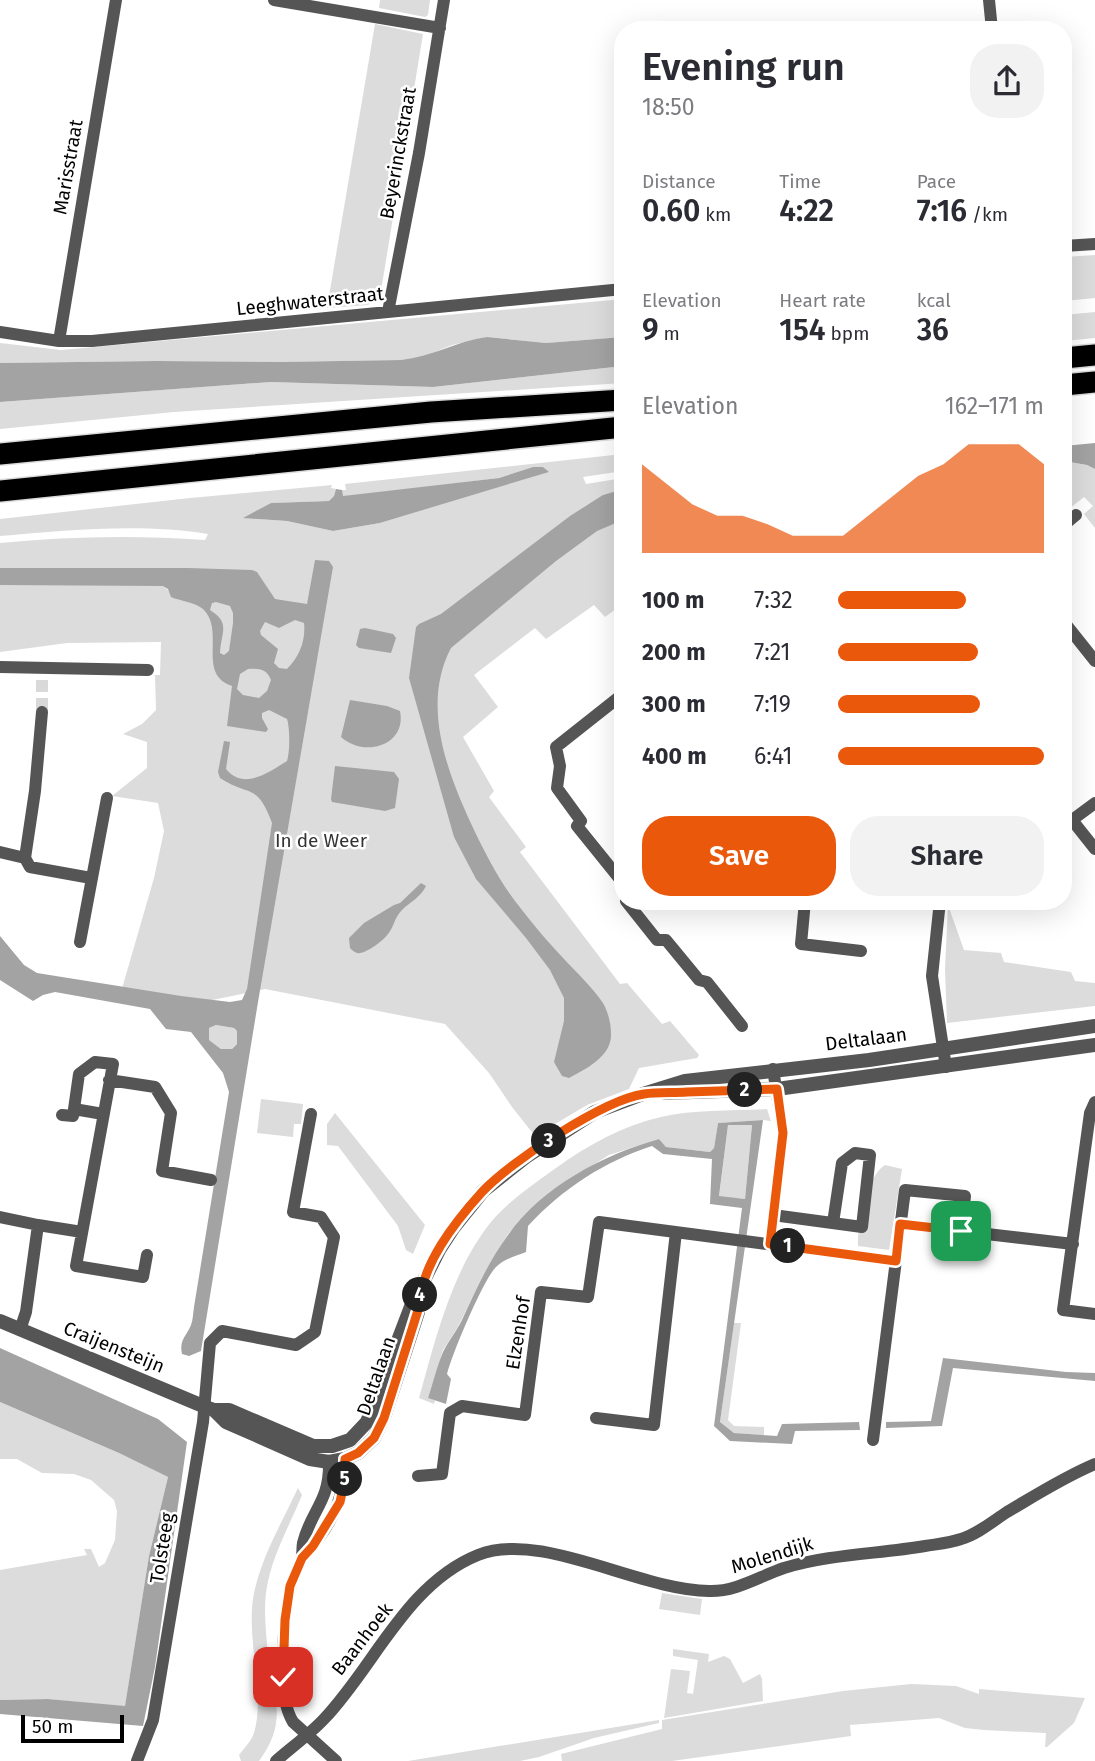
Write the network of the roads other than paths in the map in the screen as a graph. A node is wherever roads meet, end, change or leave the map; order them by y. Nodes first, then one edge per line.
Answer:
1 (116, 0) edge
2 (274, 0) edge
3 (444, 0) edge
4 (989, 0) edge
5 (991, 21) edge
6 (440, 28) junction
7 (1095, 244) edge
8 (1072, 245) edge
9 (614, 290) edge
10 (388, 312) junction
11 (0, 332) edge
12 (59, 341) junction
13 (1095, 355) edge
14 (1072, 357) edge
15 (1095, 382) edge
16 (1072, 384) edge
17 (614, 401) edge
18 (614, 428) edge
19 (0, 454) edge
20 (0, 491) edge
21 (1076, 515) dead end
22 (1072, 518) edge
23 (1072, 632) edge
24 (1095, 661) edge
25 (0, 667) edge
26 (148, 670) dead end
27 (614, 701) edge
28 (42, 712) tunnel mouth
29 (107, 798) dead end
30 (1095, 803) edge
31 (1095, 849) edge
32 (0, 852) edge
33 (25, 858) junction
34 (614, 872) edge
35 (92, 878) junction
36 (633, 910) edge
37 (804, 910) edge
38 (939, 910) edge
39 (80, 942) dead end
40 (861, 951) dead end
41 (742, 1026) dead end
42 (1095, 1026) edge
43 (1095, 1045) edge
44 (943, 1048) junction
45 (946, 1067) junction
46 (773, 1069) junction
47 (109, 1080) junction
48 (777, 1089) junction
49 (643, 1094) junction
50 (1095, 1102) edge
51 (103, 1114) junction
52 (311, 1114) dead end
53 (211, 1180) dead end
54 (773, 1215) junction
55 (0, 1217) edge
56 (833, 1223) junction
57 (900, 1224) junction
58 (38, 1225) junction
59 (82, 1231) junction
60 (961, 1231) junction
61 (676, 1232) junction
62 (770, 1244) junction
63 (1073, 1244) junction
64 (148, 1255) dead end
65 (896, 1261) junction
66 (420, 1290) junction
67 (1095, 1314) edge
68 (0, 1321) edge
69 (20, 1330) junction
70 (208, 1408) junction
71 (596, 1418) dead end
72 (873, 1440) dead end
73 (332, 1446) junction
74 (345, 1459) junction
75 (329, 1462) junction
76 (1095, 1465) edge
77 (418, 1476) dead end
78 (302, 1558) junction
79 (450, 1572) joint
80 (307, 1734) junction
81 (137, 1761) edge
82 (276, 1761) edge
83 (336, 1761) edge

1 - 12 street, Marisstraat
2 - 6 street
3 - 6 street, Beyerinckstraat
4 - 5 street
6 - 10 street, Beyerinckstraat
7 - 8 street
9 - 10 street, Leeghwaterstraat
10 - 12 street, Leeghwaterstraat
11 - 12 street, Leeghwaterstraat
13 - 14 highway
15 - 16 highway
17 - 19 highway
18 - 20 highway
21 - 22 street
23 - 24 street
25 - 26 street
27 - 34 street
28 - 33 street
29 - 35 street
30 - 31 street
32 - 33 street
33 - 35 street
35 - 39 street
36 - 41 street
37 - 40 street
38 - 44 street
42 - 44 street, Deltalaan
43 - 45 street, Deltalaan
44 - 45 street
44 - 46 street, Deltalaan
45 - 48 street, Deltalaan
46 - 48 street
46 - 49 street, Deltalaan
47 - 51 street
47 - 51 street
47 - 53 street
48 - 49 street, Deltalaan
48 - 54 street
49 - 66 street, Deltalaan
50 - 63 street
51 - 59 street
52 - 70 street, Tolsteeg
54 - 56 street
54 - 62 street
55 - 58 street
56 - 56 street
57 - 60 street
57 - 60 street
57 - 65 street
58 - 59 street
58 - 69 street
59 - 64 street
60 - 63 street
61 - 62 street, Elzenhof
61 - 71 street
61 - 77 street, Elzenhof
62 - 65 street, Elzenhof
63 - 67 street
65 - 72 street
66 - 73 street, Deltalaan
66 - 74 street, Deltalaan
68 - 69 street, Craijensteijn
69 - 70 street, Craijensteijn
70 - 73 street, Craijensteijn
70 - 75 street, Craijensteijn
70 - 81 street, Tolsteeg
73 - 74 street
73 - 75 street
74 - 75 street, Craijensteijn
74 - 78 street
75 - 78 street
76 - 79 street, Molendijk
78 - 80 street
79 - 80 street, Baanhoek
80 - 82 street, Baanhoek
80 - 83 street

